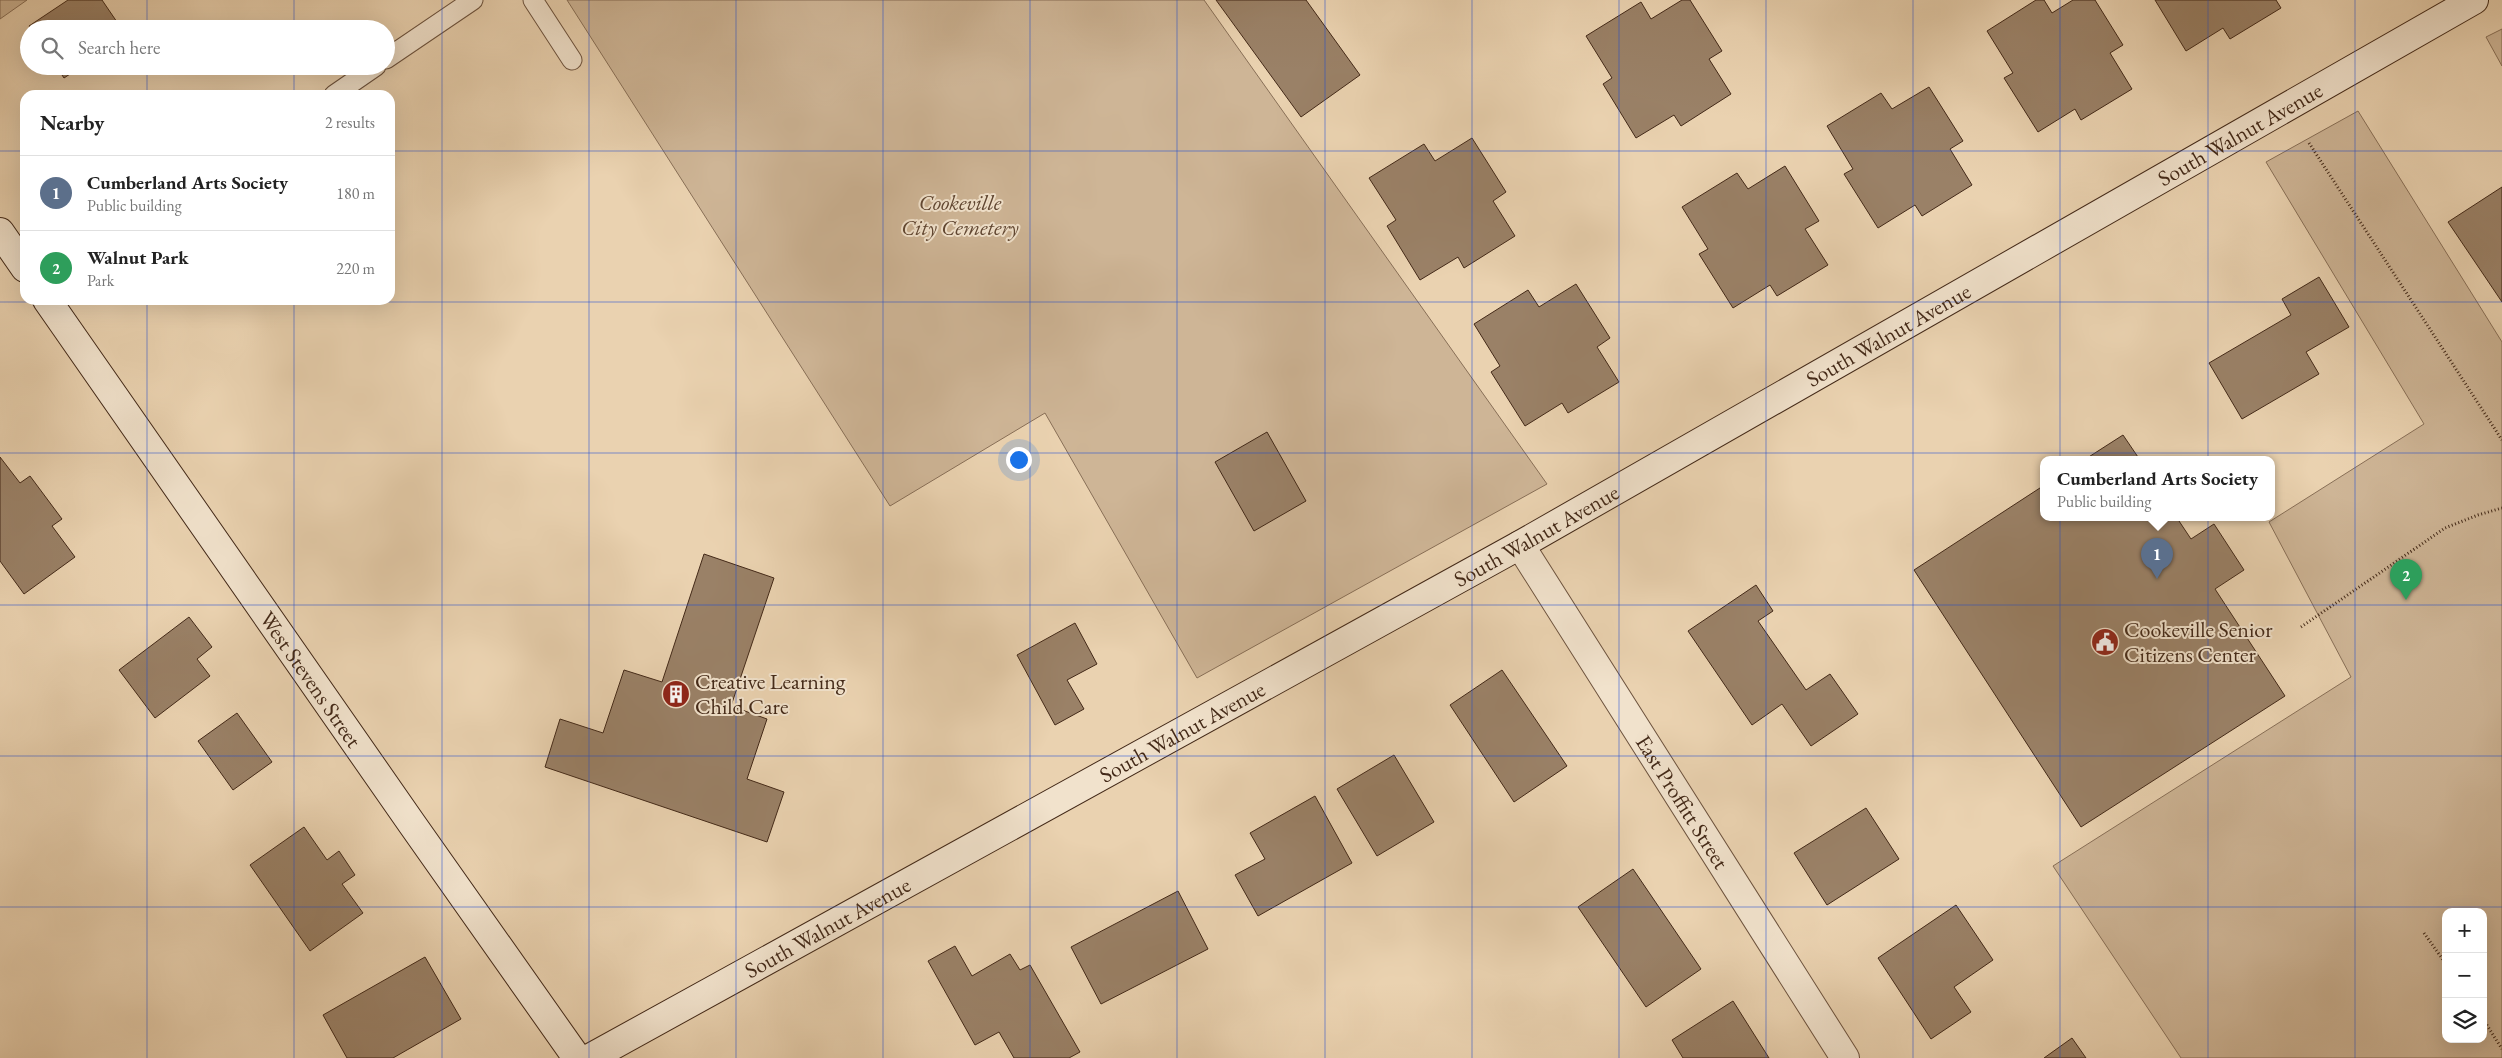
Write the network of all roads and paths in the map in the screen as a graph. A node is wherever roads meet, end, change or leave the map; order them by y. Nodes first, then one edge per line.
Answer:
1 (473, 0) edge
2 (532, 0) edge
3 (2474, 0) edge
4 (395, 53) edge
5 (572, 60) dead end
6 (363, 75) edge
7 (341, 90) edge
8 (2309, 143) dead end
9 (0, 232) edge
10 (20, 261) edge
11 (50, 305) edge
12 (2502, 440) edge
13 (2502, 508) edge
14 (1520, 545) junction
15 (2301, 627) dead end
16 (2424, 933) dead end
17 (2442, 958) edge
18 (2487, 1025) edge
19 (2502, 1049) edge
20 (577, 1058) edge
21 (590, 1058) edge
22 (1846, 1058) edge

1 - 4 lane
2 - 5 lane
3 - 14 street, South Walnut Avenue
6 - 7 lane
8 - 12 path
9 - 10 street
11 - 20 street, West Stevens Street
13 - 15 path
14 - 21 street, South Walnut Avenue
14 - 22 street, East Proffitt Street
16 - 17 path
18 - 19 path

